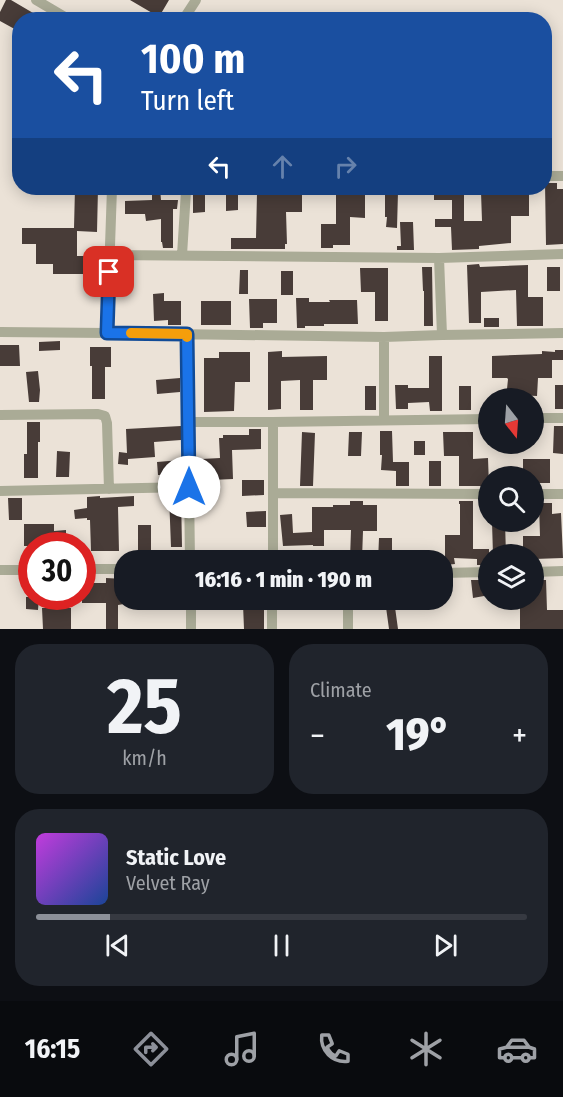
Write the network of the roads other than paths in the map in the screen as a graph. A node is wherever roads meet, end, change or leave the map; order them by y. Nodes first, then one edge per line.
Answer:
1 (36, 0) edge
2 (56, 12) edge
3 (112, 195) edge
4 (186, 195) edge
5 (563, 254) edge
6 (110, 255) junction
7 (182, 255) junction
8 (439, 258) junction
9 (0, 333) edge
10 (107, 333) junction
11 (563, 333) edge
12 (187, 334) junction
13 (442, 335) junction
14 (384, 337) junction
15 (0, 415) edge
16 (544, 418) edge
17 (563, 418) edge
18 (478, 419) edge
19 (384, 420) junction
20 (189, 422) junction
21 (273, 422) junction
22 (189, 487) junction
23 (109, 489) junction
24 (0, 490) edge
25 (274, 494) junction
26 (478, 494) edge
27 (544, 494) edge
28 (563, 494) edge
29 (190, 550) edge
30 (273, 550) edge
31 (114, 568) edge
32 (96, 569) edge
33 (0, 570) edge
34 (18, 570) edge
35 (563, 571) edge
36 (478, 572) edge
37 (544, 572) edge
38 (453, 573) edge
39 (191, 610) edge
40 (272, 610) edge
41 (348, 610) edge
42 (191, 629) edge
43 (272, 629) edge
44 (348, 629) edge

1 - 2 street
3 - 6 street
4 - 7 street
5 - 8 street
6 - 7 street
6 - 10 street
7 - 8 street
8 - 13 street
9 - 10 street
10 - 12 street
11 - 13 street
12 - 14 street
12 - 20 street
13 - 14 street
14 - 19 street
15 - 23 street
16 - 17 street
18 - 19 street
19 - 21 street
20 - 21 street
20 - 22 street
21 - 25 street
22 - 23 street
22 - 29 street
23 - 24 street
25 - 26 street
25 - 30 street
27 - 28 street
31 - 32 street
33 - 34 street
35 - 37 street
36 - 38 street
39 - 42 street
40 - 43 street
41 - 44 street

